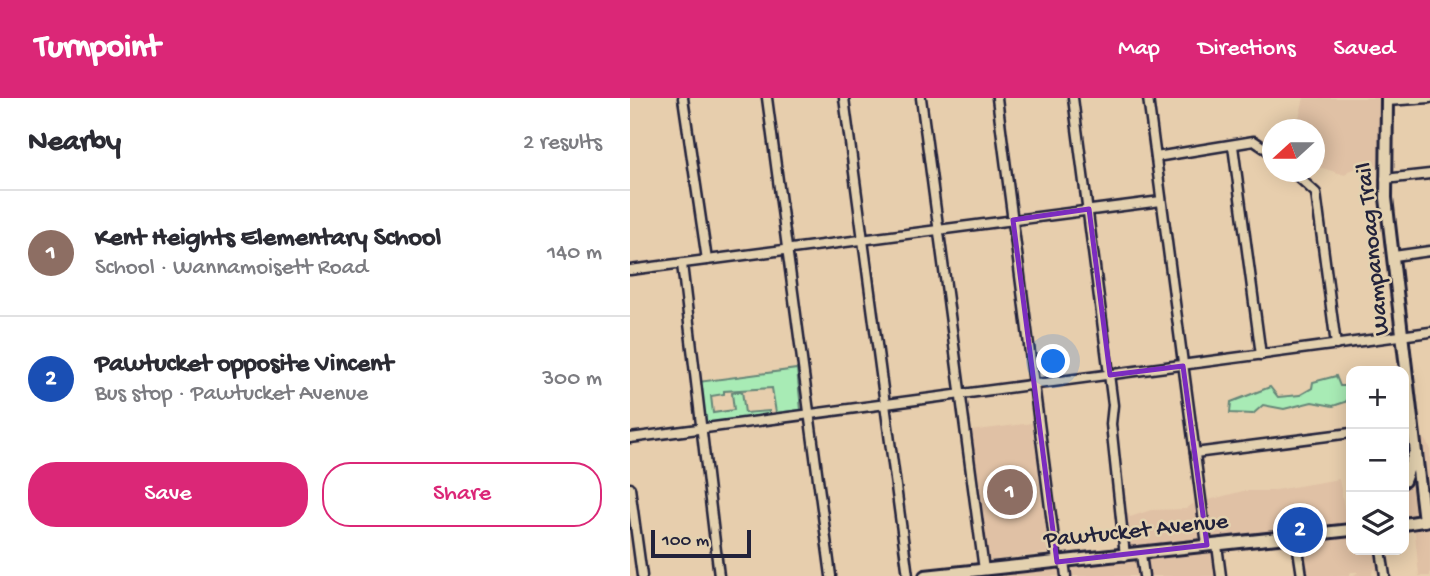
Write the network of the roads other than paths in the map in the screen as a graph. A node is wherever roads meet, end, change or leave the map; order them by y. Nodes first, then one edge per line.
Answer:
1 (683, 98) edge
2 (767, 98) edge
3 (844, 98) edge
4 (920, 98) edge
5 (997, 98) edge
6 (1073, 98) edge
7 (1148, 98) edge
8 (1430, 98) edge
9 (1387, 99) edge
10 (1233, 146) junction
11 (1262, 146) edge
12 (1156, 157) junction
13 (1430, 174) edge
14 (1385, 179) junction
15 (1304, 182) edge
16 (1161, 201) junction
17 (1089, 209) junction
18 (1013, 219) junction
19 (938, 229) junction
20 (861, 239) junction
21 (787, 249) junction
22 (1430, 251) edge
23 (1394, 256) junction
24 (707, 260) junction
25 (682, 264) junction
26 (630, 270) edge
27 (1430, 332) edge
28 (1404, 337) junction
29 (1336, 345) junction
30 (1261, 355) junction
31 (1183, 366) junction
32 (1405, 366) edge
33 (1110, 375) junction
34 (1035, 384) junction
35 (961, 393) junction
36 (884, 404) junction
37 (810, 415) junction
38 (1409, 428) edge
39 (699, 429) junction
40 (1346, 434) edge
41 (630, 438) edge
42 (1415, 448) junction
43 (1195, 453) junction
44 (1409, 466) edge
45 (630, 488) edge
46 (1427, 521) edge
47 (1409, 523) edge
48 (1346, 529) edge
49 (1296, 536) junction
50 (1212, 545) junction
51 (1141, 554) junction
52 (1382, 555) edge
53 (1125, 556) junction
54 (1061, 562) junction
55 (984, 570) junction
56 (998, 572) edge
57 (642, 576) edge
58 (719, 576) edge
59 (831, 576) edge
60 (908, 576) edge
61 (925, 576) edge
62 (933, 576) edge
63 (1066, 576) edge
64 (1143, 576) edge
65 (1221, 576) edge
66 (1302, 576) edge
67 (1385, 576) edge

1 - 24 street
2 - 21 street
3 - 20 street
4 - 19 street
5 - 18 street
6 - 17 street
7 - 12 street
8 - 9 street
9 - 14 main road, Wampanoag Trail
10 - 11 street
10 - 12 street
10 - 30 street
12 - 16 street
13 - 14 street
14 - 23 main road, Wampanoag Trail
15 - 29 street
16 - 17 street
16 - 31 street
17 - 18 street
17 - 33 street
18 - 19 street
18 - 34 street
19 - 20 street
19 - 35 street
20 - 21 street
20 - 36 street
21 - 24 street
21 - 37 street
22 - 23 street
23 - 28 main road, Wampanoag Trail
24 - 25 street
25 - 26 street
25 - 39 street
27 - 28 street
28 - 29 street
28 - 32 main road, Wampanoag Trail
29 - 30 street
30 - 31 street
31 - 33 street
31 - 43 street
33 - 34 street
33 - 53 street
34 - 35 street
34 - 54 street
35 - 36 street
35 - 55 street
36 - 37 street
36 - 60 street
37 - 39 street
37 - 59 street
38 - 42 main road, Wampanoag Trail
39 - 41 street
39 - 58 street
40 - 43 street
42 - 44 main road
42 - 46 main road, Wampanoag Trail
43 - 50 street
45 - 57 street
46 - 47 main road
48 - 49 main road, Pawtucket Avenue
49 - 50 main road, Pawtucket Avenue
49 - 66 street
50 - 51 main road, Pawtucket Avenue
50 - 65 street
51 - 53 main road, Pawtucket Avenue
51 - 64 street
52 - 67 street
53 - 54 main road, Pawtucket Avenue
54 - 56 main road, Pawtucket Avenue
54 - 63 street
55 - 56 main road, Pawtucket Avenue
55 - 62 main road, Pawtucket Avenue
61 - 62 main road, Pawtucket Avenue

